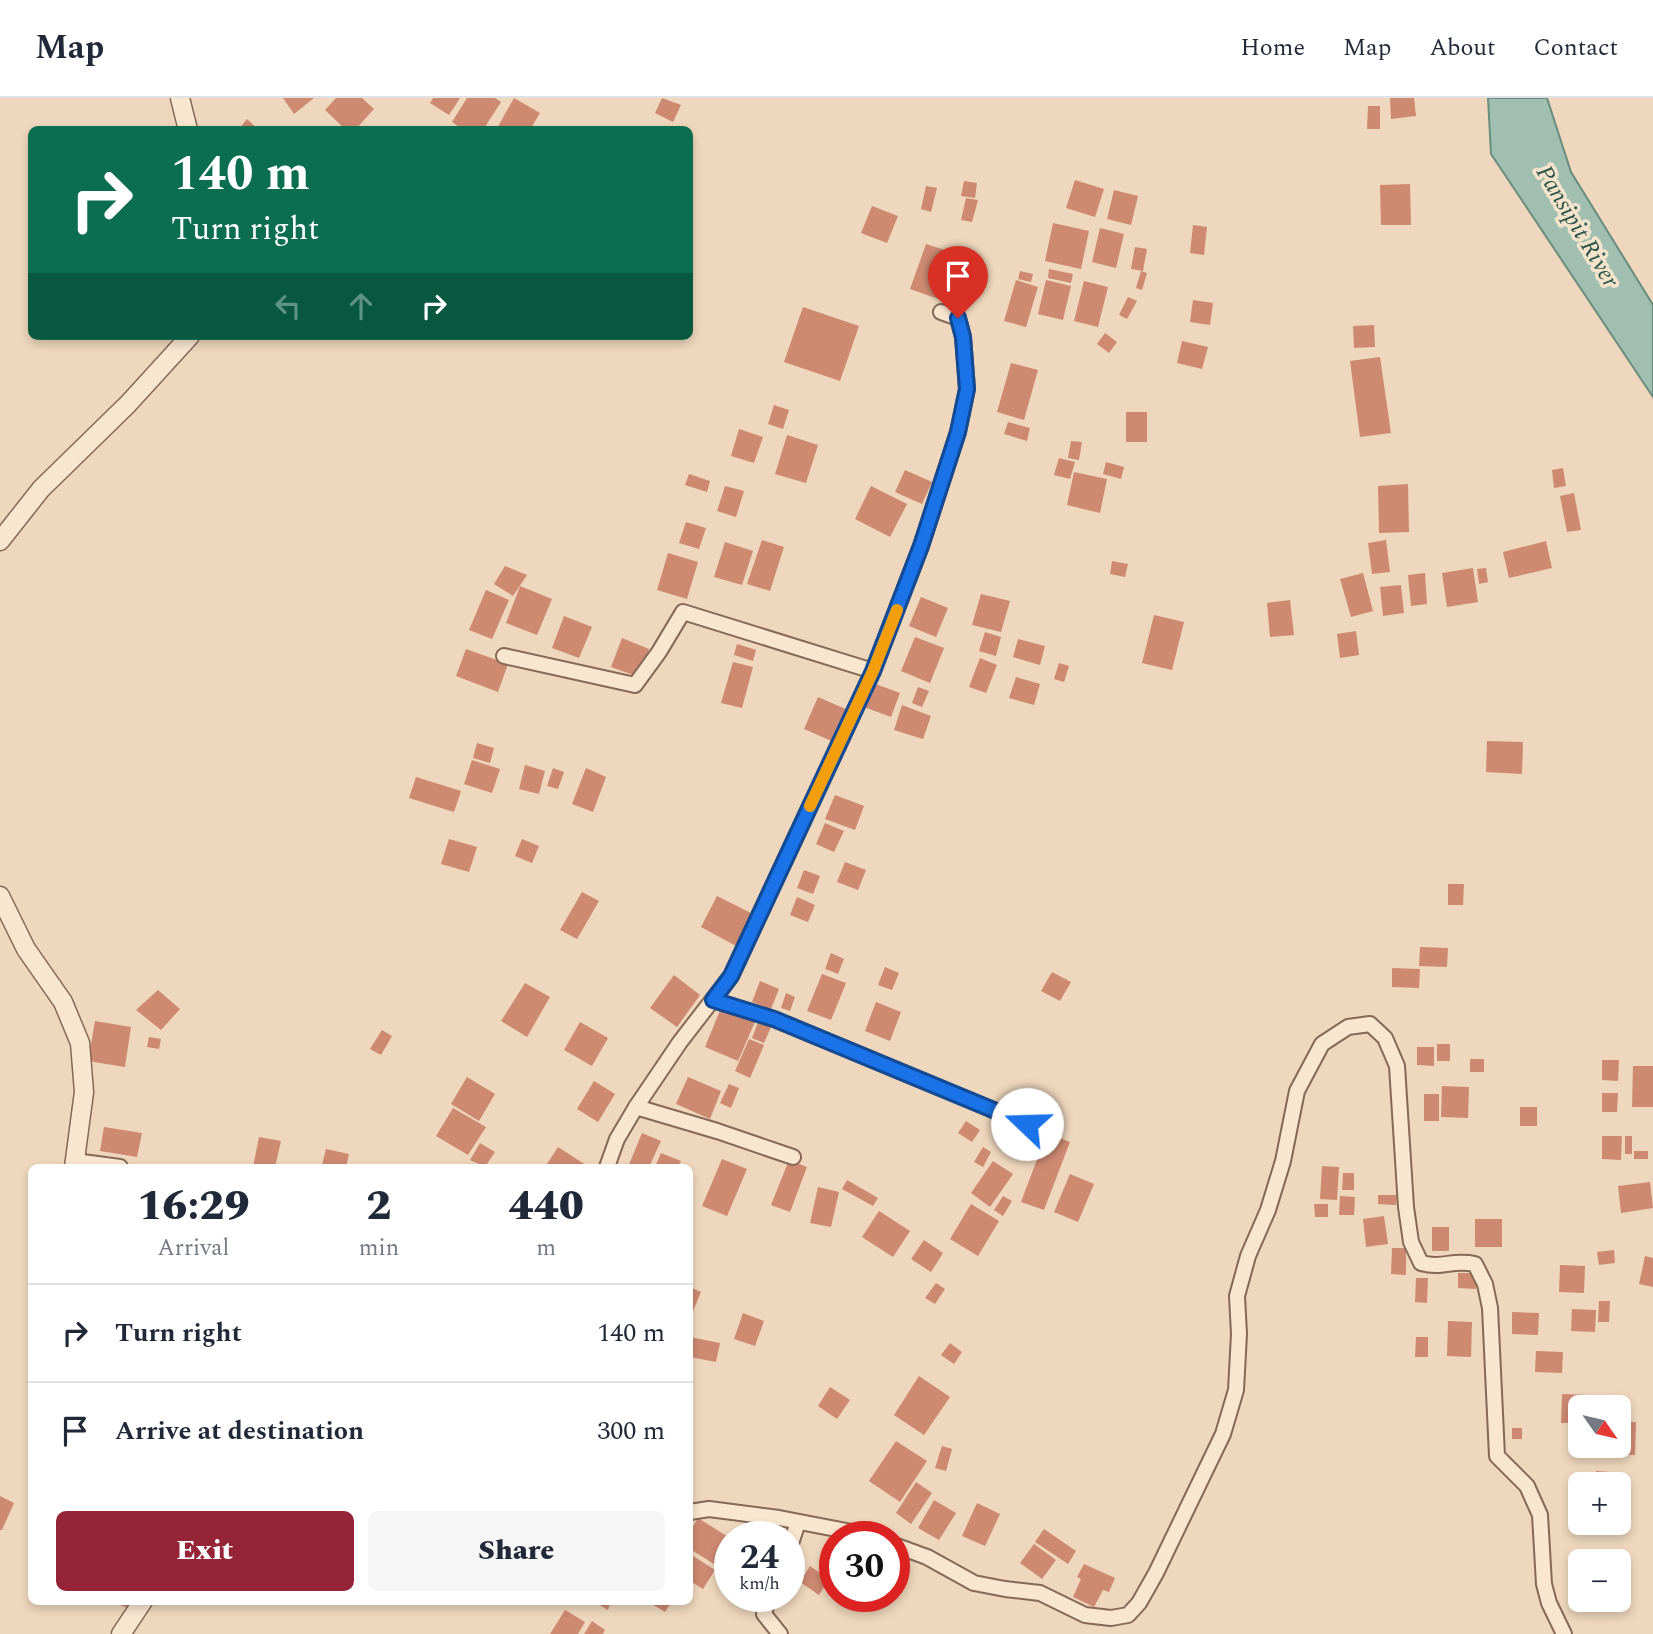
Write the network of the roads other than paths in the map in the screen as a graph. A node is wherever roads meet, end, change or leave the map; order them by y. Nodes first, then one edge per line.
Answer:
1 (180, 98) edge
2 (187, 126) edge
3 (941, 312) dead end
4 (186, 340) edge
5 (0, 541) edge
6 (504, 656) dead end
7 (873, 671) junction
8 (0, 896) edge
9 (713, 1000) junction
10 (636, 1107) junction
11 (1027, 1124) dead end
12 (793, 1157) dead end
13 (74, 1164) edge
14 (608, 1164) edge
15 (693, 1512) edge
16 (791, 1521) edge
17 (910, 1551) edge
18 (140, 1605) edge
19 (765, 1612) edge
20 (121, 1634) edge
21 (779, 1634) edge
22 (1564, 1634) edge

1 - 2 street
3 - 7 street
4 - 5 street
6 - 7 street
7 - 9 street
8 - 13 street
9 - 10 street
9 - 11 street
10 - 12 street
10 - 14 street
15 - 16 street
17 - 22 street
18 - 20 street
19 - 21 street

